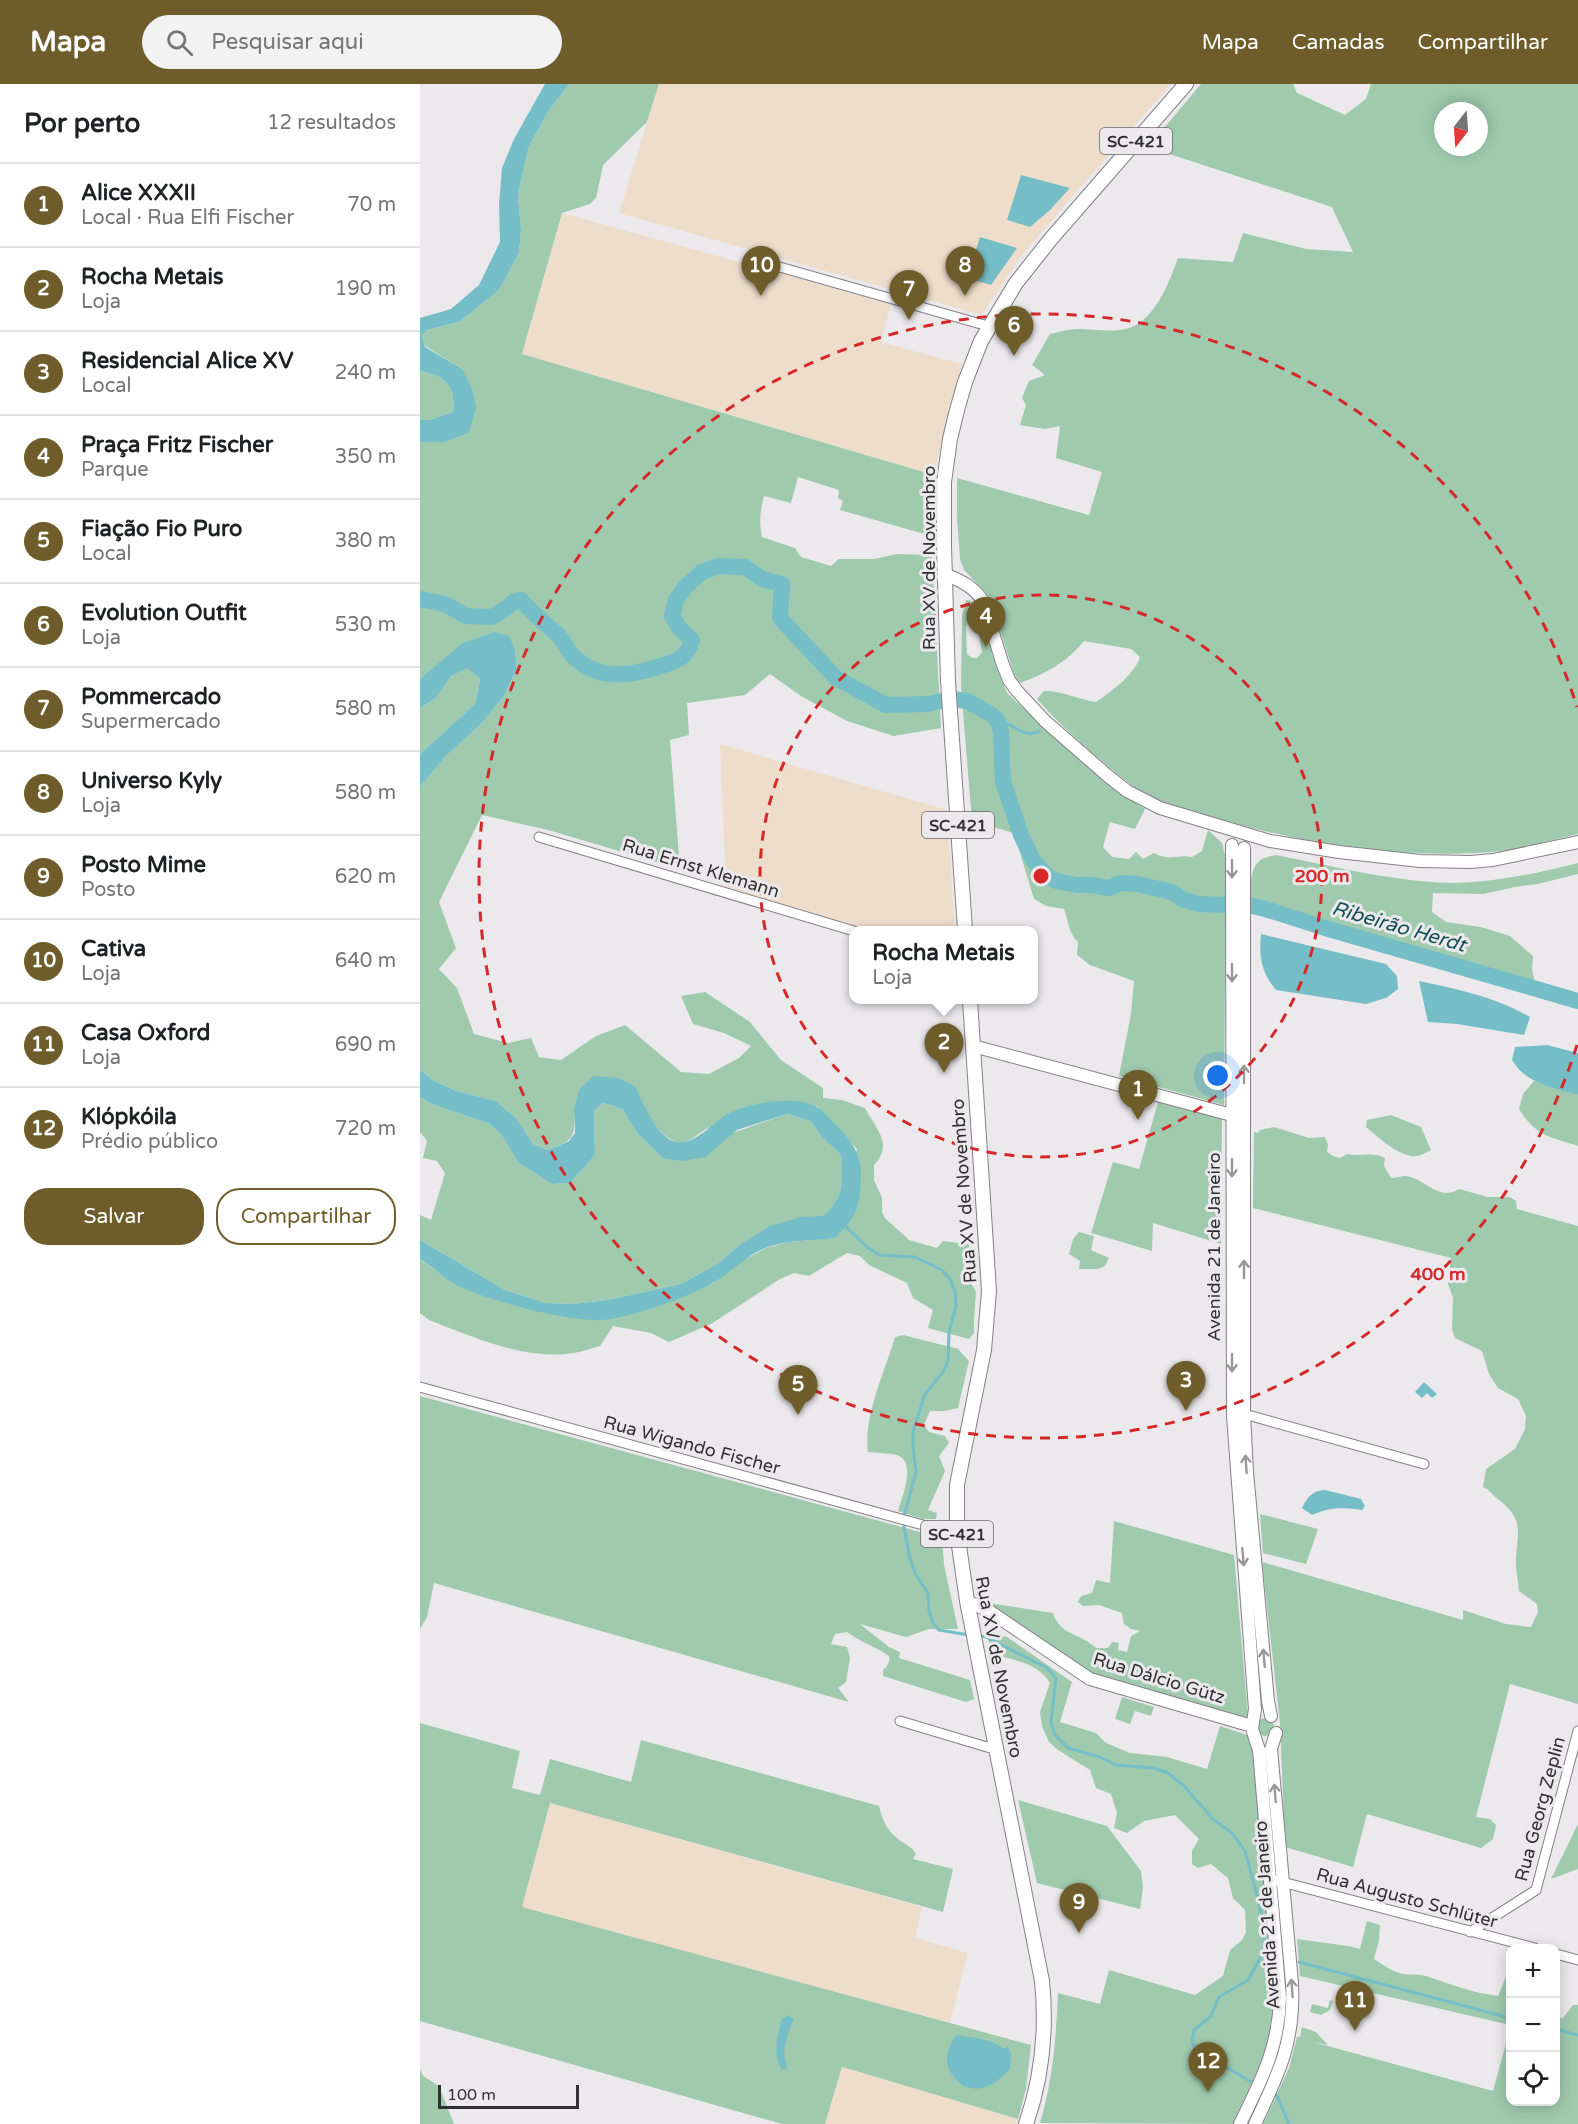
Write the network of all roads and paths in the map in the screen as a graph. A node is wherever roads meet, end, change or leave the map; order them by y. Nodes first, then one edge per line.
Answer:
1 (1186, 84) edge
2 (769, 264) dead end
3 (988, 326) junction
4 (945, 574) junction
5 (1213, 825) junction
6 (1243, 833) junction
7 (539, 837) dead end
8 (1270, 841) junction
9 (1578, 842) edge
10 (1239, 845) junction
11 (1238, 914) junction
12 (965, 926) edge
13 (849, 930) edge
14 (970, 1004) edge
15 (973, 1046) junction
16 (1232, 1115) junction
17 (420, 1387) edge
18 (1244, 1414) junction
19 (1424, 1464) dead end
20 (957, 1532) junction
21 (967, 1601) junction
22 (1271, 1716) junction
23 (900, 1721) dead end
24 (1254, 1727) junction
25 (1578, 1731) edge
26 (1276, 1733) junction
27 (997, 1750) junction
28 (1271, 1879) junction
29 (1283, 1883) junction
30 (1470, 1932) junction
31 (1519, 1944) edge
32 (1560, 1955) edge
33 (1578, 1960) edge
34 (1280, 2012) junction
35 (1293, 2016) junction
36 (1026, 2124) edge
37 (1240, 2124) edge
38 (1255, 2124) edge

1 - 3 main road, Rua XV de Novembro / SC-421
2 - 3 street
3 - 4 main road, Rua XV de Novembro / SC-421
4 - 5 main road
4 - 12 main road, Rua XV de Novembro / SC-421
5 - 6 main road
5 - 10 main road
6 - 8 main road
6 - 10 main road
7 - 13 street, Rua Ernst Klemann
8 - 9 main road
8 - 10 main road
10 - 11 main road, Avenida 21 de Janeiro
11 -> 16 main road, Avenida 21 de Janeiro
18 -> 11 main road, Avenida 21 de Janeiro
14 - 15 main road, Rua XV de Novembro / SC-421
15 - 16 main road
15 - 20 main road, Rua XV de Novembro / SC-421
16 -> 24 main road, Avenida 21 de Janeiro
17 - 20 street, Rua Wigando Fischer
18 - 19 street
22 -> 18 main road, Avenida 21 de Janeiro
20 - 21 main road, Rua XV de Novembro / SC-421
21 - 24 main road, Rua Dálcio Gütz
21 - 27 main road, Rua XV de Novembro / SC-421
22 - 24 main road
22 - 26 main road
23 - 27 street
24 - 26 main road
24 - 28 main road, Avenida 21 de Janeiro
25 - 30 street, Rua Georg Zeplin
29 -> 26 main road, Avenida 21 de Janeiro
27 - 36 main road, Rua XV de Novembro / SC-421
28 - 29 street, Rua Augusto Schlüter
28 - 34 main road, Avenida 21 de Janeiro
29 - 30 street, Rua Augusto Schlüter
35 -> 29 main road, Avenida 21 de Janeiro
30 - 31 street, Rua Augusto Schlüter
32 - 33 street
34 - 35 main road
34 - 37 main road, Avenida 21 de Janeiro
35 - 38 main road, Avenida 21 de Janeiro

